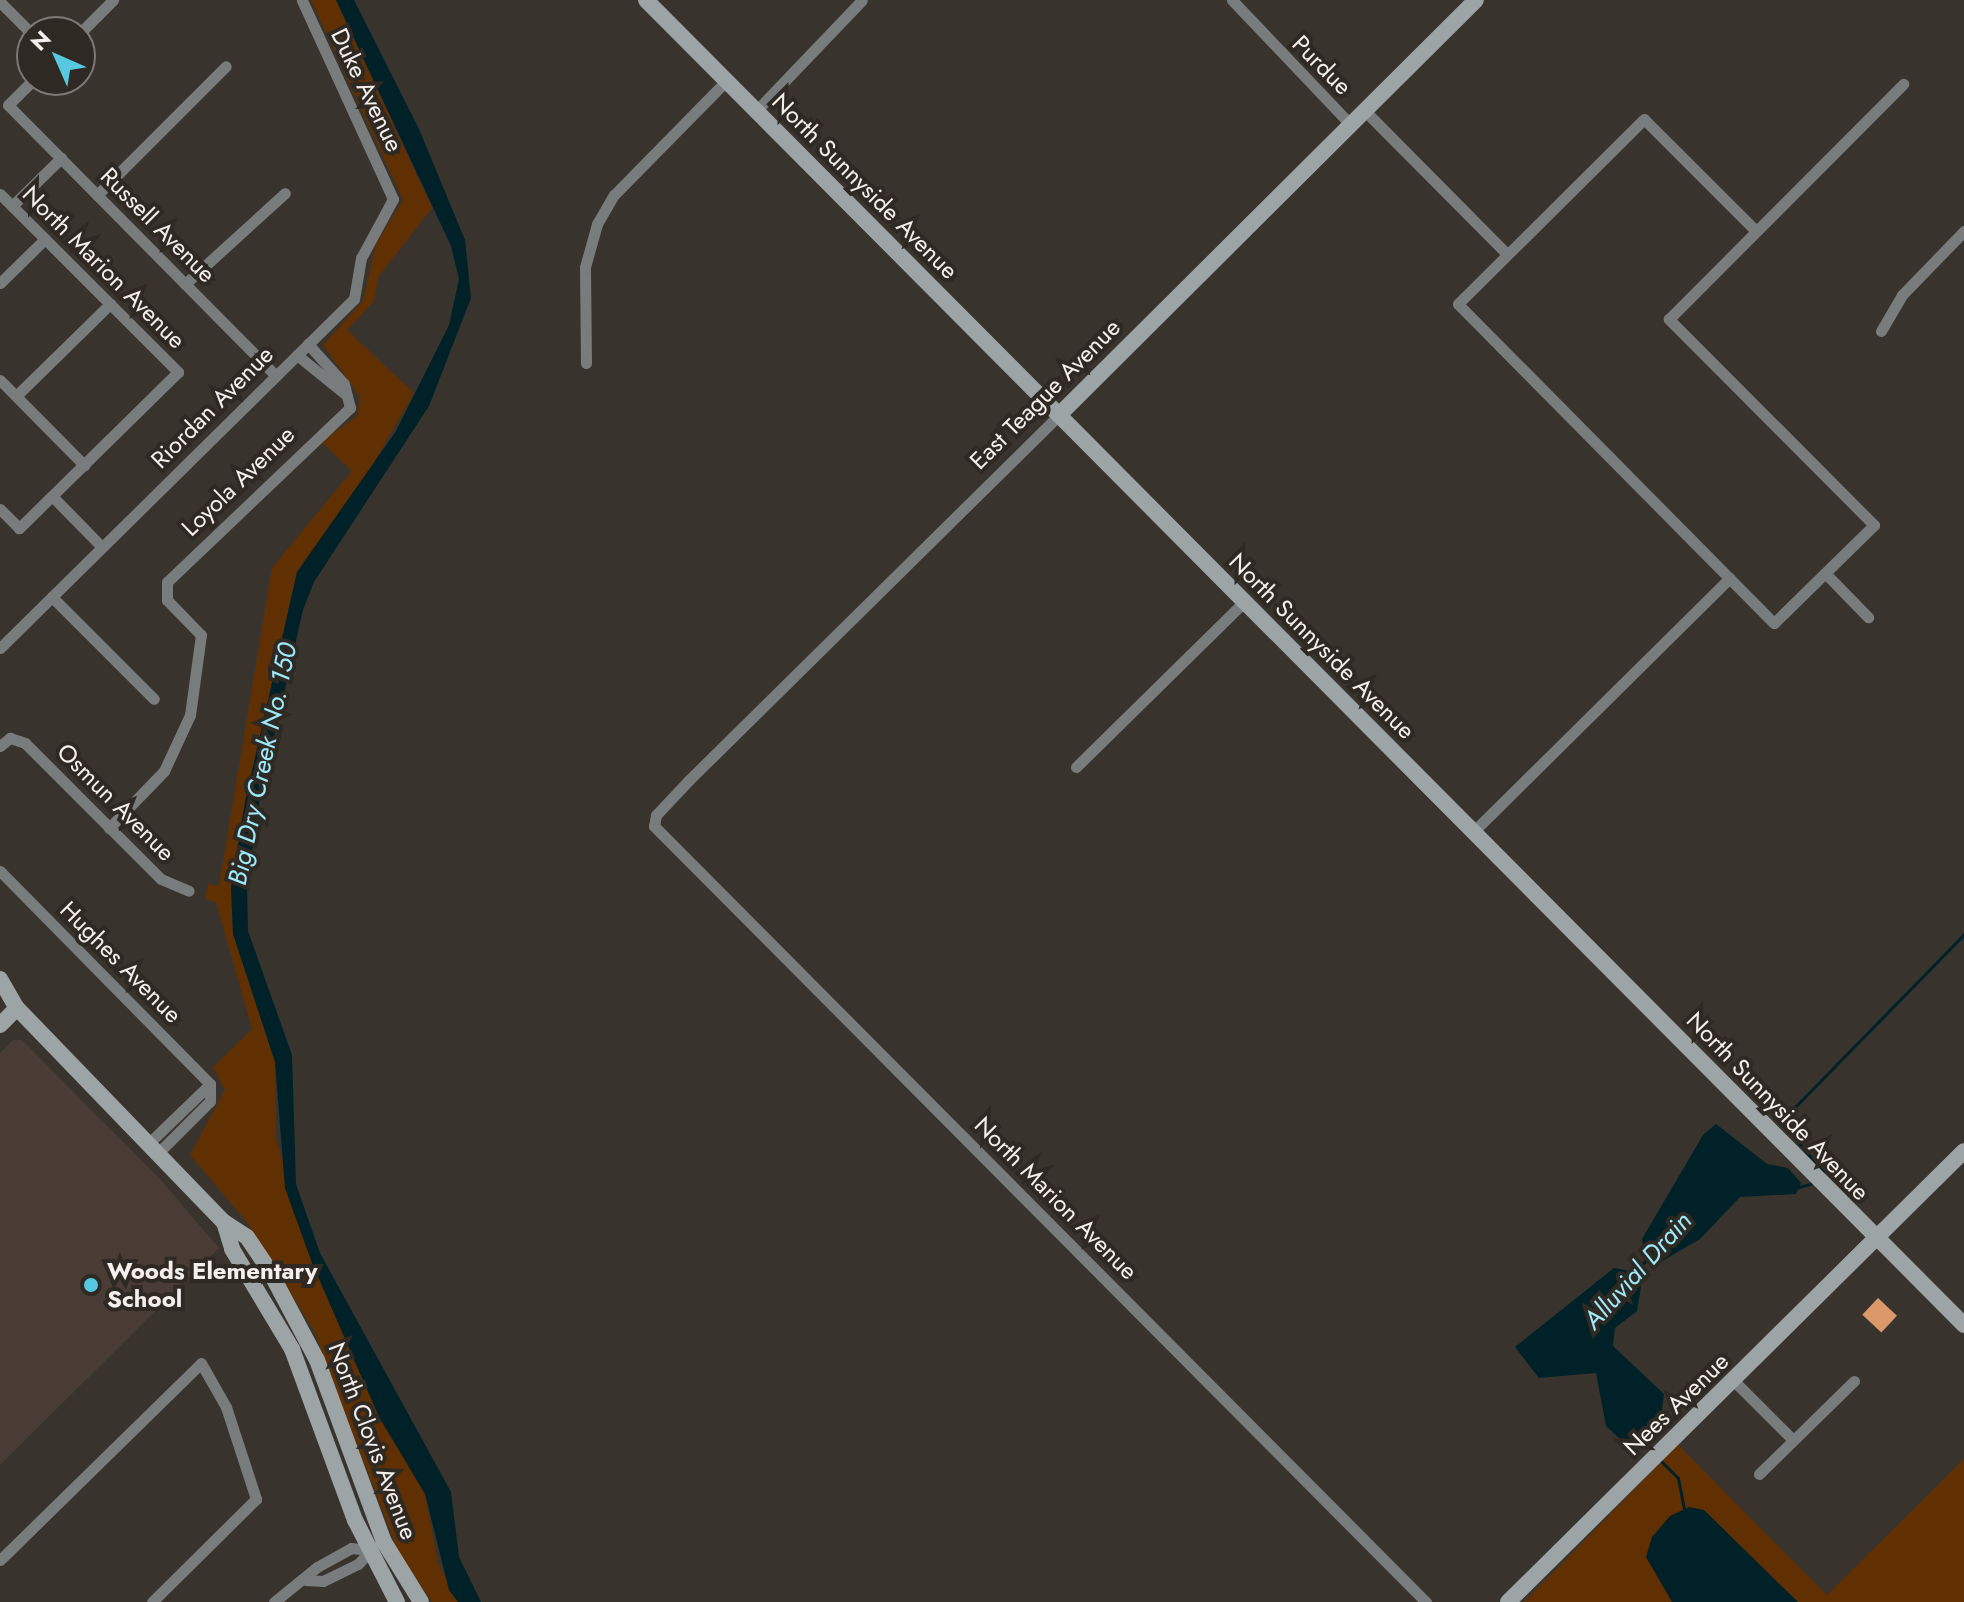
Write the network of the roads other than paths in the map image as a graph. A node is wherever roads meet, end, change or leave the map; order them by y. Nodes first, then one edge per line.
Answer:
1 (113, 0) edge
2 (302, 0) edge
3 (646, 0) edge
4 (862, 0) edge
5 (1232, 0) edge
6 (1476, 0) edge
7 (0, 2) edge
8 (96, 17) edge
9 (16, 18) edge
10 (226, 66) dead end
11 (726, 81) junction
12 (1903, 84) dead end
13 (17, 96) edge
14 (1364, 110) junction
15 (756, 111) junction
16 (1350, 124) junction
17 (61, 158) junction
18 (285, 193) dead end
19 (0, 194) edge
20 (97, 195) junction
21 (12, 206) junction
22 (1756, 231) junction
23 (1964, 231) edge
24 (45, 239) junction
25 (1507, 254) junction
26 (0, 283) edge
27 (185, 284) junction
28 (354, 299) joint
29 (110, 304) junction
30 (1881, 331) dead end
31 (308, 344) junction
32 (297, 355) junction
33 (586, 363) dead end
34 (276, 376) junction
35 (327, 376) junction
36 (0, 380) edge
37 (16, 396) junction
38 (1059, 415) junction
39 (84, 465) junction
40 (52, 496) junction
41 (0, 509) edge
42 (102, 547) junction
43 (1825, 573) junction
44 (1730, 578) junction
45 (52, 597) junction
46 (1244, 602) junction
47 (1868, 617) dead end
48 (0, 648) edge
49 (154, 699) dead end
50 (0, 746) edge
51 (1076, 767) dead end
52 (654, 826) joint
53 (109, 828) junction
54 (1473, 832) junction
55 (0, 871) edge
56 (189, 891) dead end
57 (0, 979) edge
58 (0, 1002) edge
59 (17, 1008) junction
60 (0, 1025) edge
61 (155, 1147) junction
62 (1964, 1151) edge
63 (1875, 1238) junction
64 (1964, 1325) edge
65 (1734, 1381) junction
66 (1854, 1381) dead end
67 (1793, 1440) junction
68 (1759, 1474) dead end
69 (376, 1546) junction
70 (0, 1560) edge
71 (152, 1602) edge
72 (274, 1602) edge
73 (397, 1602) edge
74 (421, 1602) edge
75 (1426, 1602) edge
76 (1508, 1602) edge

1 - 8 street
2 - 28 street, Duke Avenue
3 - 11 main road, North Sunnyside Avenue
4 - 15 street
5 - 16 street, Purdue
6 - 14 main road, East Teague Avenue
7 - 9 street
10 - 20 street
11 - 15 main road, North Sunnyside Avenue
11 - 33 street
12 - 22 street
13 - 17 street, Russell Avenue
14 - 16 main road, East Teague Avenue
14 - 25 street
15 - 38 main road, North Sunnyside Avenue
16 - 38 main road, East Teague Avenue
17 - 20 street, Russell Avenue
17 - 21 street
18 - 27 street
19 - 21 street, North Marion Avenue
20 - 27 street, Russell Avenue
21 - 24 street, North Marion Avenue
22 - 25 street
22 - 43 street
23 - 30 street
24 - 26 street
24 - 29 street, North Marion Avenue
25 - 44 street
27 - 34 street, Russell Avenue
28 - 31 street, Riordan Avenue
29 - 37 street
29 - 39 street, North Marion Avenue
31 - 32 street, Riordan Avenue
31 - 35 street
32 - 34 street, Riordan Avenue
32 - 35 street
34 - 42 street, Riordan Avenue
35 - 53 street, Loyola Avenue
36 - 37 street
37 - 39 street
38 - 46 main road, North Sunnyside Avenue
38 - 52 street, East Teague Avenue
39 - 40 street
40 - 41 street
40 - 42 street
42 - 45 street, Riordan Avenue
43 - 44 street
43 - 47 street
44 - 54 street
45 - 48 street, Riordan Avenue
45 - 49 street
46 - 51 street
46 - 54 main road, North Sunnyside Avenue
50 - 53 street, Osmun Avenue
52 - 75 street, North Marion Avenue
53 - 56 street, Osmun Avenue
54 - 63 main road, North Sunnyside Avenue
55 - 61 street, Hughes Avenue
57 - 59 main road, North Clovis Avenue
58 - 59 main road, North Clovis Avenue
59 - 60 main road
59 - 61 main road, North Clovis Avenue
61 - 69 main road, North Clovis Avenue
62 - 63 main road, Nees Avenue
63 - 64 main road, North Sunnyside Avenue
63 - 65 main road, Nees Avenue
65 - 67 street
65 - 76 main road, Nees Avenue
66 - 67 street
67 - 68 street
69 - 72 street
69 - 73 main road, North Clovis Avenue
69 - 74 main road, North Clovis Avenue
70 - 71 street

